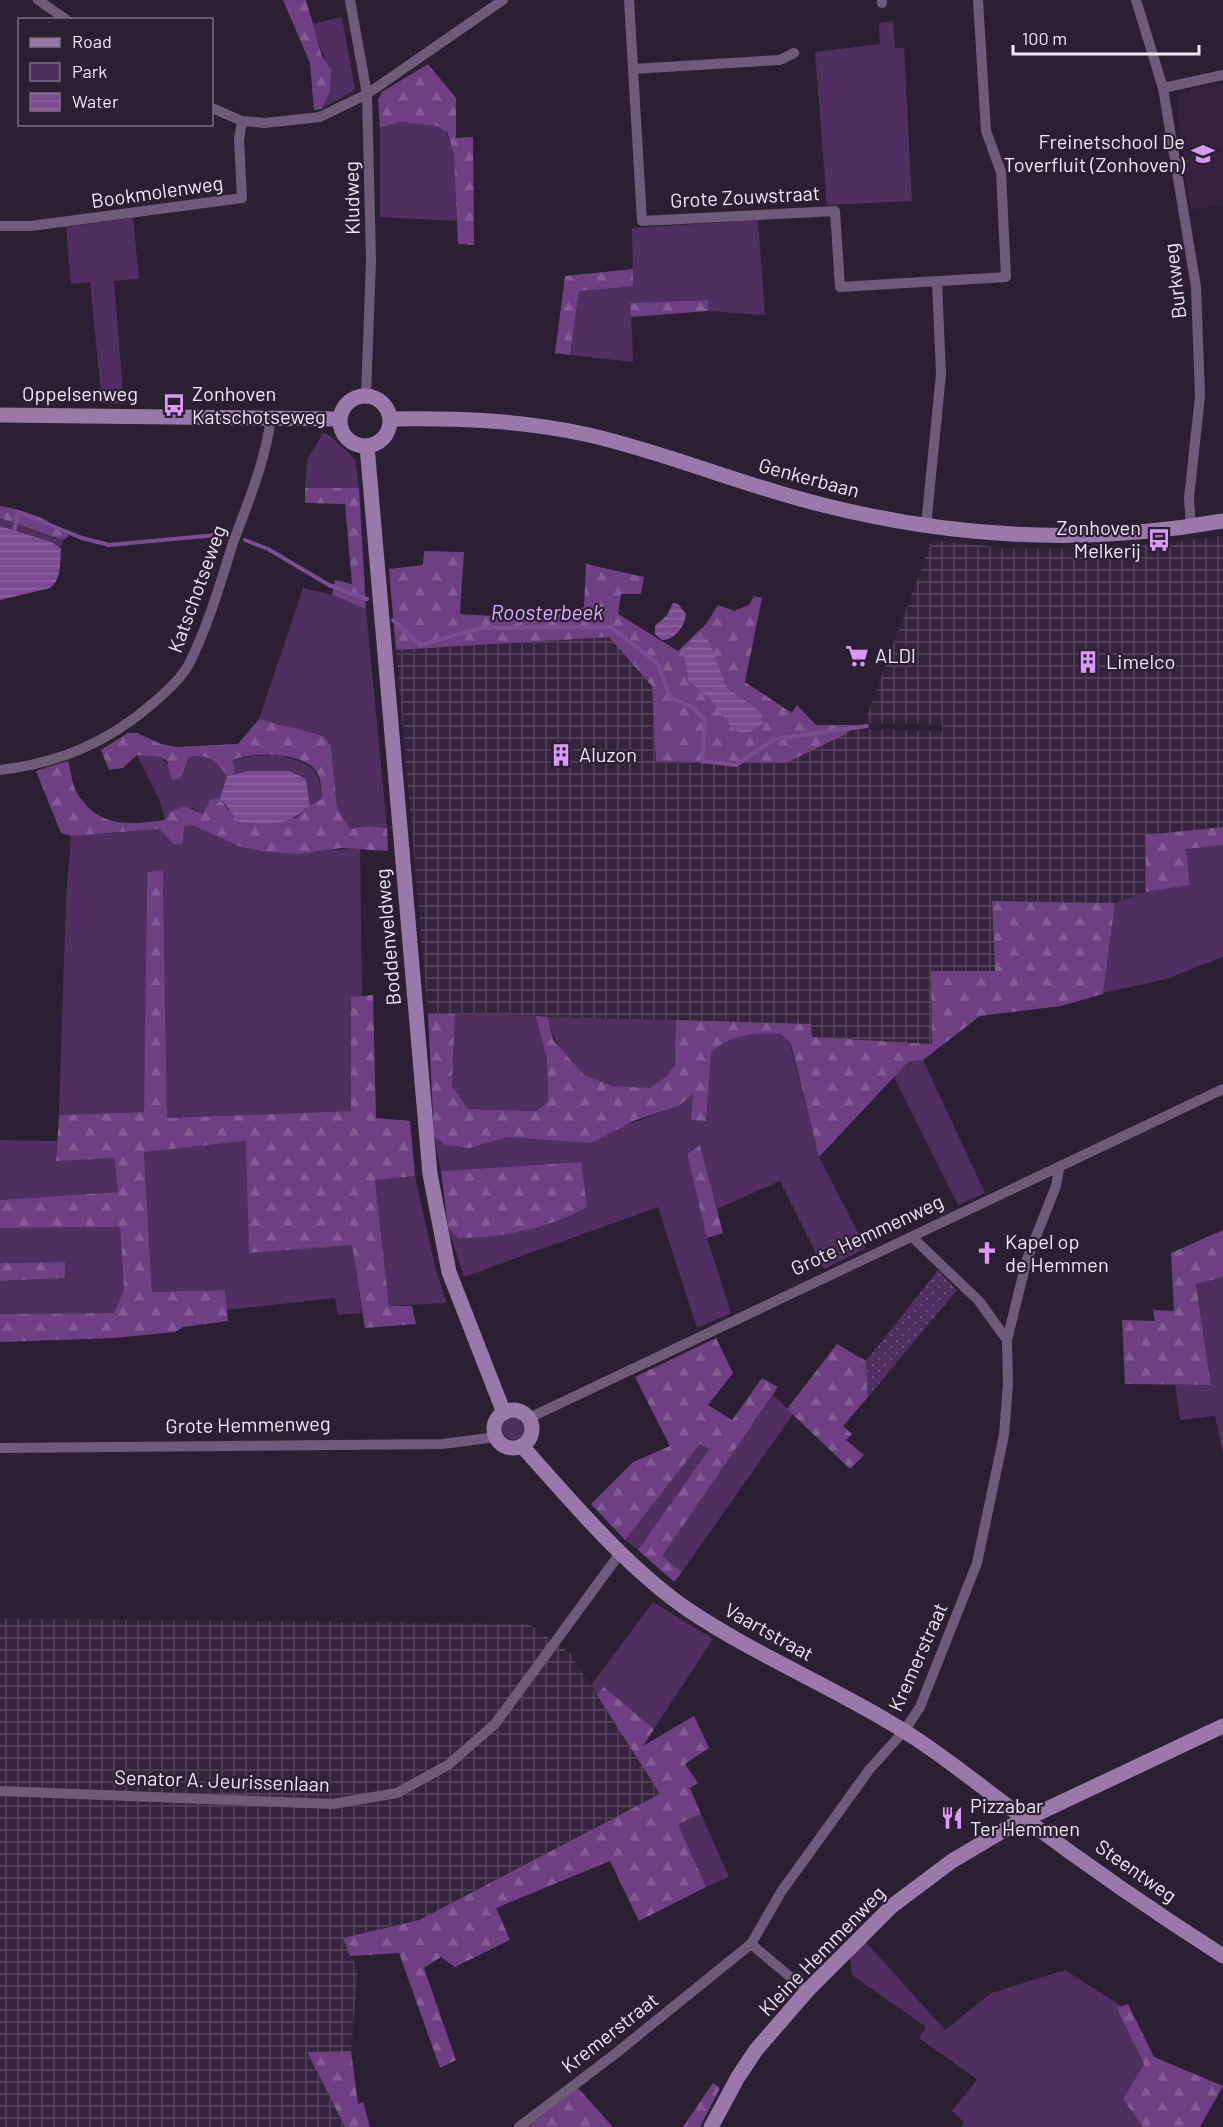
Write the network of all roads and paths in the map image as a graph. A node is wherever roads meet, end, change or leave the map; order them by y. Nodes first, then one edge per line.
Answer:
1 (38, 0) edge
2 (350, 0) edge
3 (503, 0) edge
4 (629, 0) edge
5 (978, 0) edge
6 (1137, 0) edge
7 (64, 18) edge
8 (794, 53) dead end
9 (633, 69) junction
10 (1223, 75) edge
11 (1163, 88) junction
12 (367, 93) junction
13 (213, 108) edge
14 (242, 121) junction
15 (0, 226) edge
16 (938, 282) junction
17 (366, 396) junction
18 (0, 415) edge
19 (271, 417) junction
20 (340, 418) junction
21 (390, 419) junction
22 (367, 446) junction
23 (1223, 521) edge
24 (926, 526) junction
25 (1191, 527) junction
26 (0, 770) edge
27 (1223, 1089) edge
28 (1059, 1169) junction
29 (912, 1236) junction
30 (1007, 1340) junction
31 (504, 1413) junction
32 (529, 1418) junction
33 (496, 1437) junction
34 (522, 1446) junction
35 (0, 1448) edge
36 (621, 1552) junction
37 (1223, 1726) edge
38 (904, 1731) junction
39 (0, 1791) edge
40 (1025, 1820) junction
41 (751, 1944) junction
42 (1223, 1956) edge
43 (807, 1991) junction
44 (519, 2127) edge
45 (711, 2127) edge

1 - 7 street
2 - 12 street, Kludweg
3 - 12 street
4 - 9 street, Grote Zouwstraat
5 - 16 street
6 - 11 street, Burkweg
8 - 9 street
9 - 16 street, Grote Zouwstraat
10 - 11 street
11 - 25 street, Burkweg
12 - 14 street
12 - 17 street, Kludweg
13 - 14 street
14 - 15 street, Bookmolenweg
16 - 24 street
17 - 20 street
17 - 21 street
18 - 19 street, Oppelsenweg
19 - 20 street, Oppelsenweg
19 - 26 street, Katschotseweg
20 - 22 street
21 - 22 street
21 - 24 street, Genkerbaan
22 - 31 street, Boddenveldweg
23 - 25 street, Genkerbaan
24 - 25 street, Genkerbaan
27 - 28 street, Grote Hemmenweg
28 - 29 street, Grote Hemmenweg
28 - 30 street, Kremerstraat
29 - 30 street
29 - 32 street, Grote Hemmenweg
30 - 38 street, Kremerstraat
31 - 32 street
31 - 33 street
32 - 34 street
33 - 34 street, Grote Hemmenweg
33 - 35 street, Grote Hemmenweg
34 - 36 street, Vaartstraat
36 - 38 street, Vaartstraat
36 - 39 street, Senator A. Jeurissenlaan
37 - 40 street, Kleine Hemmenweg
38 - 40 street, Vaartstraat
38 - 41 street, Kremerstraat
40 - 42 street, Steentweg
40 - 43 street, Kleine Hemmenweg
41 - 43 street
41 - 44 street, Kremerstraat
43 - 45 street, Kleine Hemmenweg

